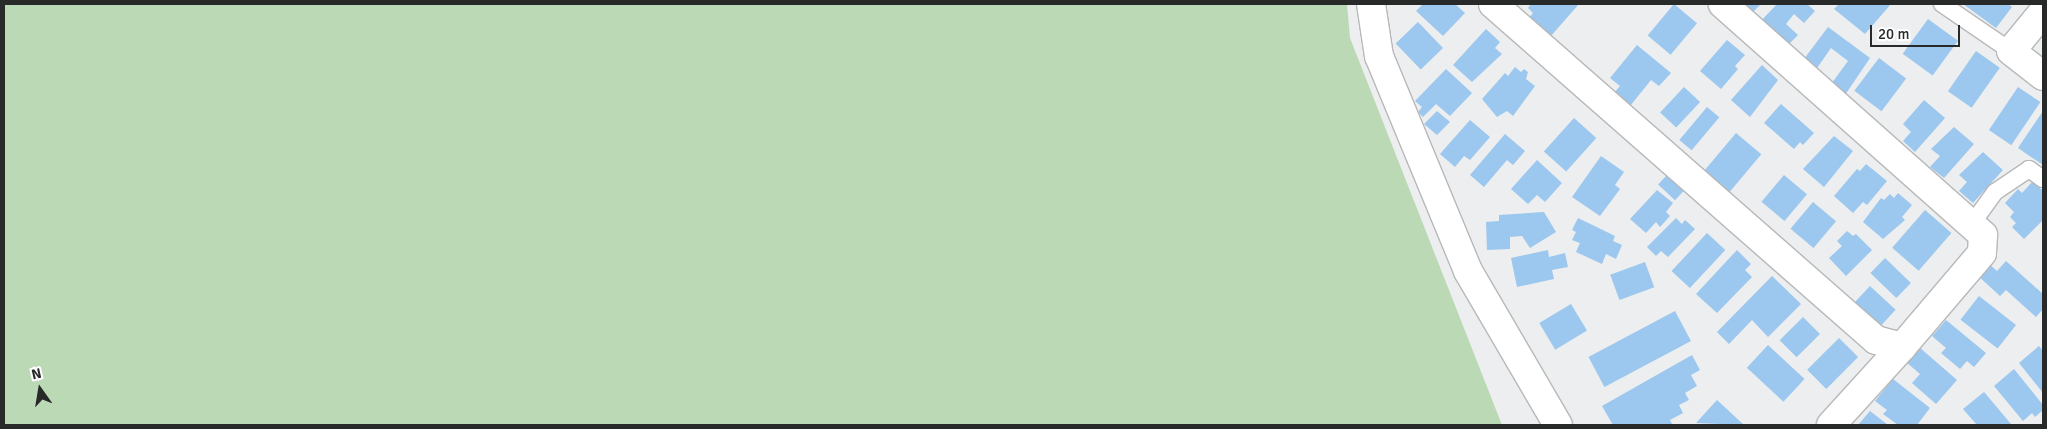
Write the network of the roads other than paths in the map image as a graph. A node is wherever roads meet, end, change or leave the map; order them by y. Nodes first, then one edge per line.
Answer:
1 (1371, 4) edge
2 (1493, 4) edge
3 (1723, 4) edge
4 (1942, 4) edge
5 (2043, 12) edge
6 (2011, 52) junction
7 (2043, 76) edge
8 (2043, 179) edge
9 (1971, 225) junction
10 (1902, 347) junction
11 (1558, 425) edge
12 (1831, 425) edge

1 - 11 street
2 - 10 street
3 - 9 street
4 - 6 lane
5 - 6 street
6 - 7 street
8 - 9 lane
9 - 10 street
10 - 12 street

